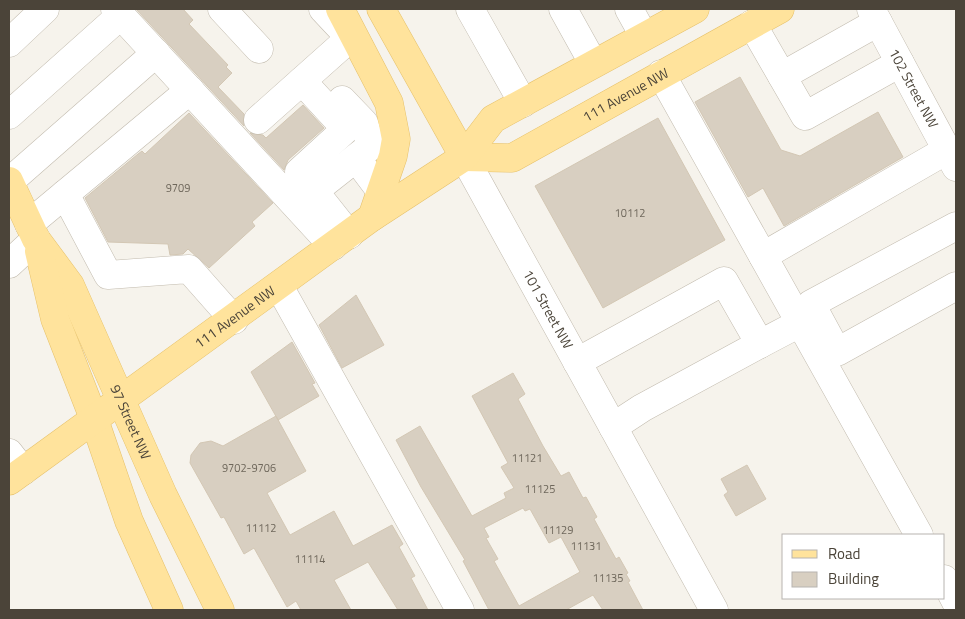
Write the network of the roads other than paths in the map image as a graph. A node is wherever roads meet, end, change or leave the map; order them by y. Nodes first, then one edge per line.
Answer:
1 (45, 9) edge
2 (222, 9) edge
3 (322, 9) edge
4 (340, 9) edge
5 (381, 9) edge
6 (470, 9) edge
7 (563, 9) edge
8 (629, 9) edge
9 (695, 9) edge
10 (780, 9) edge
11 (118, 12) edge
12 (875, 16) edge
13 (752, 24) junction
14 (644, 36) junction
15 (9, 43) edge
16 (356, 44) junction
17 (259, 49) dead end
18 (156, 53) junction
19 (900, 63) junction
20 (593, 64) junction
21 (661, 74) junction
22 (308, 75) junction
23 (782, 76) junction
24 (190, 90) junction
25 (523, 102) junction
26 (9, 115) edge
27 (393, 116) junction
28 (258, 120) dead end
29 (357, 125) junction
30 (464, 157) junction
31 (356, 158) junction
32 (952, 159) edge
33 (9, 181) edge
34 (380, 190) junction
35 (314, 191) junction
36 (65, 194) junction
37 (372, 217) junction
38 (956, 226) edge
39 (33, 232) junction
40 (341, 241) junction
41 (763, 256) junction
42 (9, 264) edge
43 (278, 286) junction
44 (956, 286) edge
45 (234, 320) junction
46 (800, 323) junction
47 (760, 344) junction
48 (577, 362) junction
49 (122, 399) junction
50 (94, 419) junction
51 (613, 427) junction
52 (13, 468) edge
53 (918, 534) edge
54 (945, 581) edge
55 (956, 602) edge
56 (166, 609) edge
57 (220, 610) edge
58 (460, 610) edge
59 (714, 610) edge

1 - 15 street
2 - 17 street
3 - 16 street
4 - 16 main road
5 - 30 main road, 101 Street NW
6 - 25 street
7 - 20 street
8 - 14 street
9 - 14 main road, 111 Avenue NW
10 - 13 main road, 111 Avenue NW
11 - 18 street
11 - 26 street
12 - 19 street, 102 Street NW
12 - 23 street
13 - 21 main road, 111 Avenue NW
13 - 23 street
14 - 20 main road, 111 Avenue NW
16 - 22 street
16 - 27 main road
18 - 24 street
18 - 33 street
19 - 23 street
19 - 32 street, 102 Street NW
20 - 25 main road, 111 Avenue NW
21 - 30 main road, 111 Avenue NW
21 - 41 street
22 - 28 street
22 - 29 street
24 - 36 street
24 - 40 street
25 - 30 main road, 111 Avenue NW
27 - 29 street
27 - 34 main road
29 - 31 street
29 - 35 street
30 - 37 main road, 111 Avenue NW
30 - 48 street, 101 Street NW
31 - 34 street
31 - 35 street
32 - 41 street
33 - 39 main road, 97 Street NW
34 - 37 main road
35 - 40 street
36 - 39 street
36 - 45 street
37 - 40 main road, 111 Avenue NW
38 - 44 street
39 - 42 street
39 - 49 main road, 97 Street NW
39 - 50 main road, 97 Street NW
40 - 43 main road, 111 Avenue NW
41 - 46 street
43 - 45 main road, 111 Avenue NW
43 - 58 street
45 - 49 main road, 111 Avenue NW
46 - 47 street
46 - 53 street
47 - 48 street
47 - 51 street
48 - 51 street, 101 Street NW
49 - 50 main road, 111 Avenue NW
49 - 57 main road, 97 Street NW
50 - 52 main road, 111 Avenue NW
50 - 56 main road, 97 Street NW
51 - 59 street, 101 Street NW
54 - 55 street

